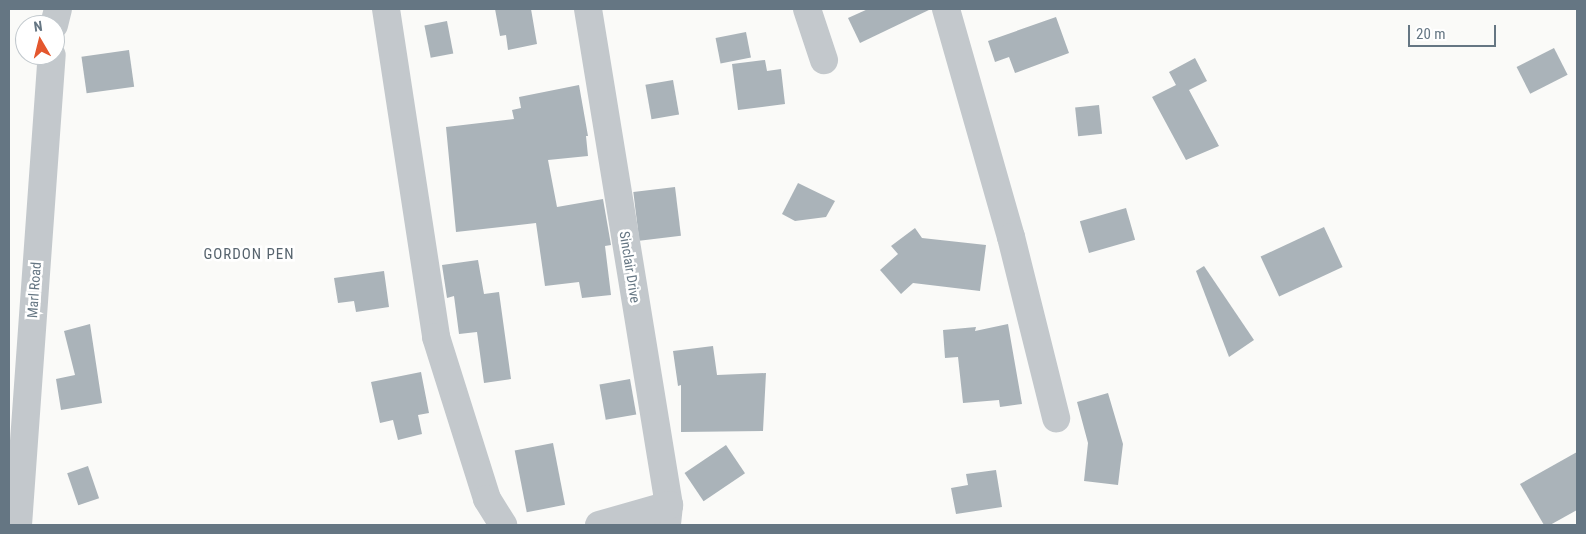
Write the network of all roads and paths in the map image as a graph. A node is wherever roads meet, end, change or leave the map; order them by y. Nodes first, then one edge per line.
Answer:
1 (386, 9) edge
2 (588, 9) edge
3 (807, 9) edge
4 (946, 9) edge
5 (824, 60) dead end
6 (51, 65) edge
7 (1056, 418) dead end
8 (668, 515) edge
9 (18, 525) edge
10 (503, 525) edge
11 (599, 525) edge

1 - 10 street
2 - 8 street, Sinclair Drive
3 - 5 street
4 - 7 street
6 - 9 street, Marl Road
8 - 11 street

